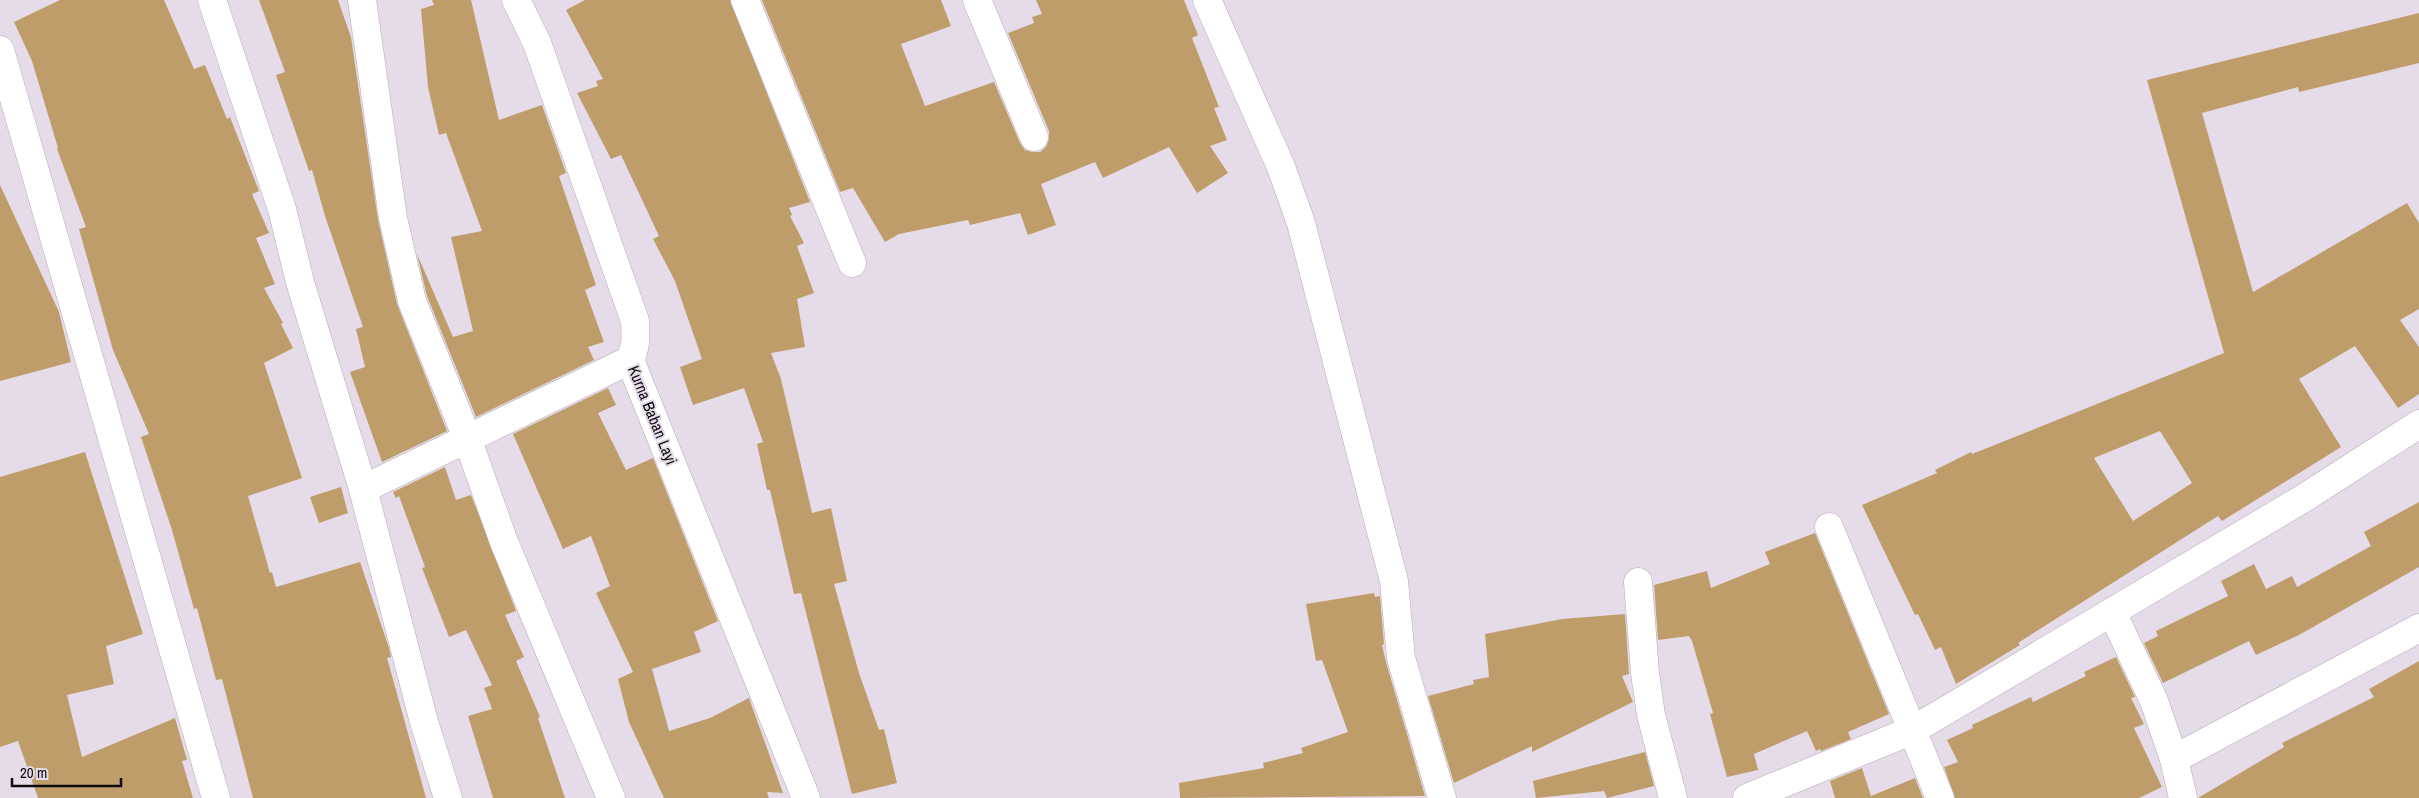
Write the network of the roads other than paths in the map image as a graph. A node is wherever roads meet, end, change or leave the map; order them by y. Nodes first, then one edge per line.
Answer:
1 (212, 0) edge
2 (362, 0) edge
3 (516, 0) edge
4 (745, 0) edge
5 (978, 0) edge
6 (1207, 0) edge
7 (0, 50) edge
8 (1034, 137) dead end
9 (852, 263) dead end
10 (630, 360) junction
11 (2419, 424) edge
12 (467, 438) junction
13 (364, 489) junction
14 (1829, 527) dead end
15 (1638, 582) dead end
16 (2112, 612) junction
17 (2419, 628) edge
18 (1913, 730) junction
19 (2174, 759) junction
20 (216, 798) edge
21 (448, 798) edge
22 (611, 798) edge
23 (806, 798) edge
24 (1442, 798) edge
25 (1673, 798) edge
26 (1747, 798) edge
27 (1940, 798) edge
28 (2183, 798) edge

1 - 13 street
2 - 12 street
3 - 10 street, Kurna Baban Layi
4 - 9 street
5 - 8 street
6 - 24 street
7 - 20 street
10 - 12 street
10 - 23 street, Kurna Baban Layi
11 - 16 street
12 - 13 street
12 - 22 street
13 - 21 street
14 - 18 street
15 - 25 street
16 - 18 street
16 - 19 street
17 - 19 street
18 - 26 street
18 - 27 street
19 - 28 street

